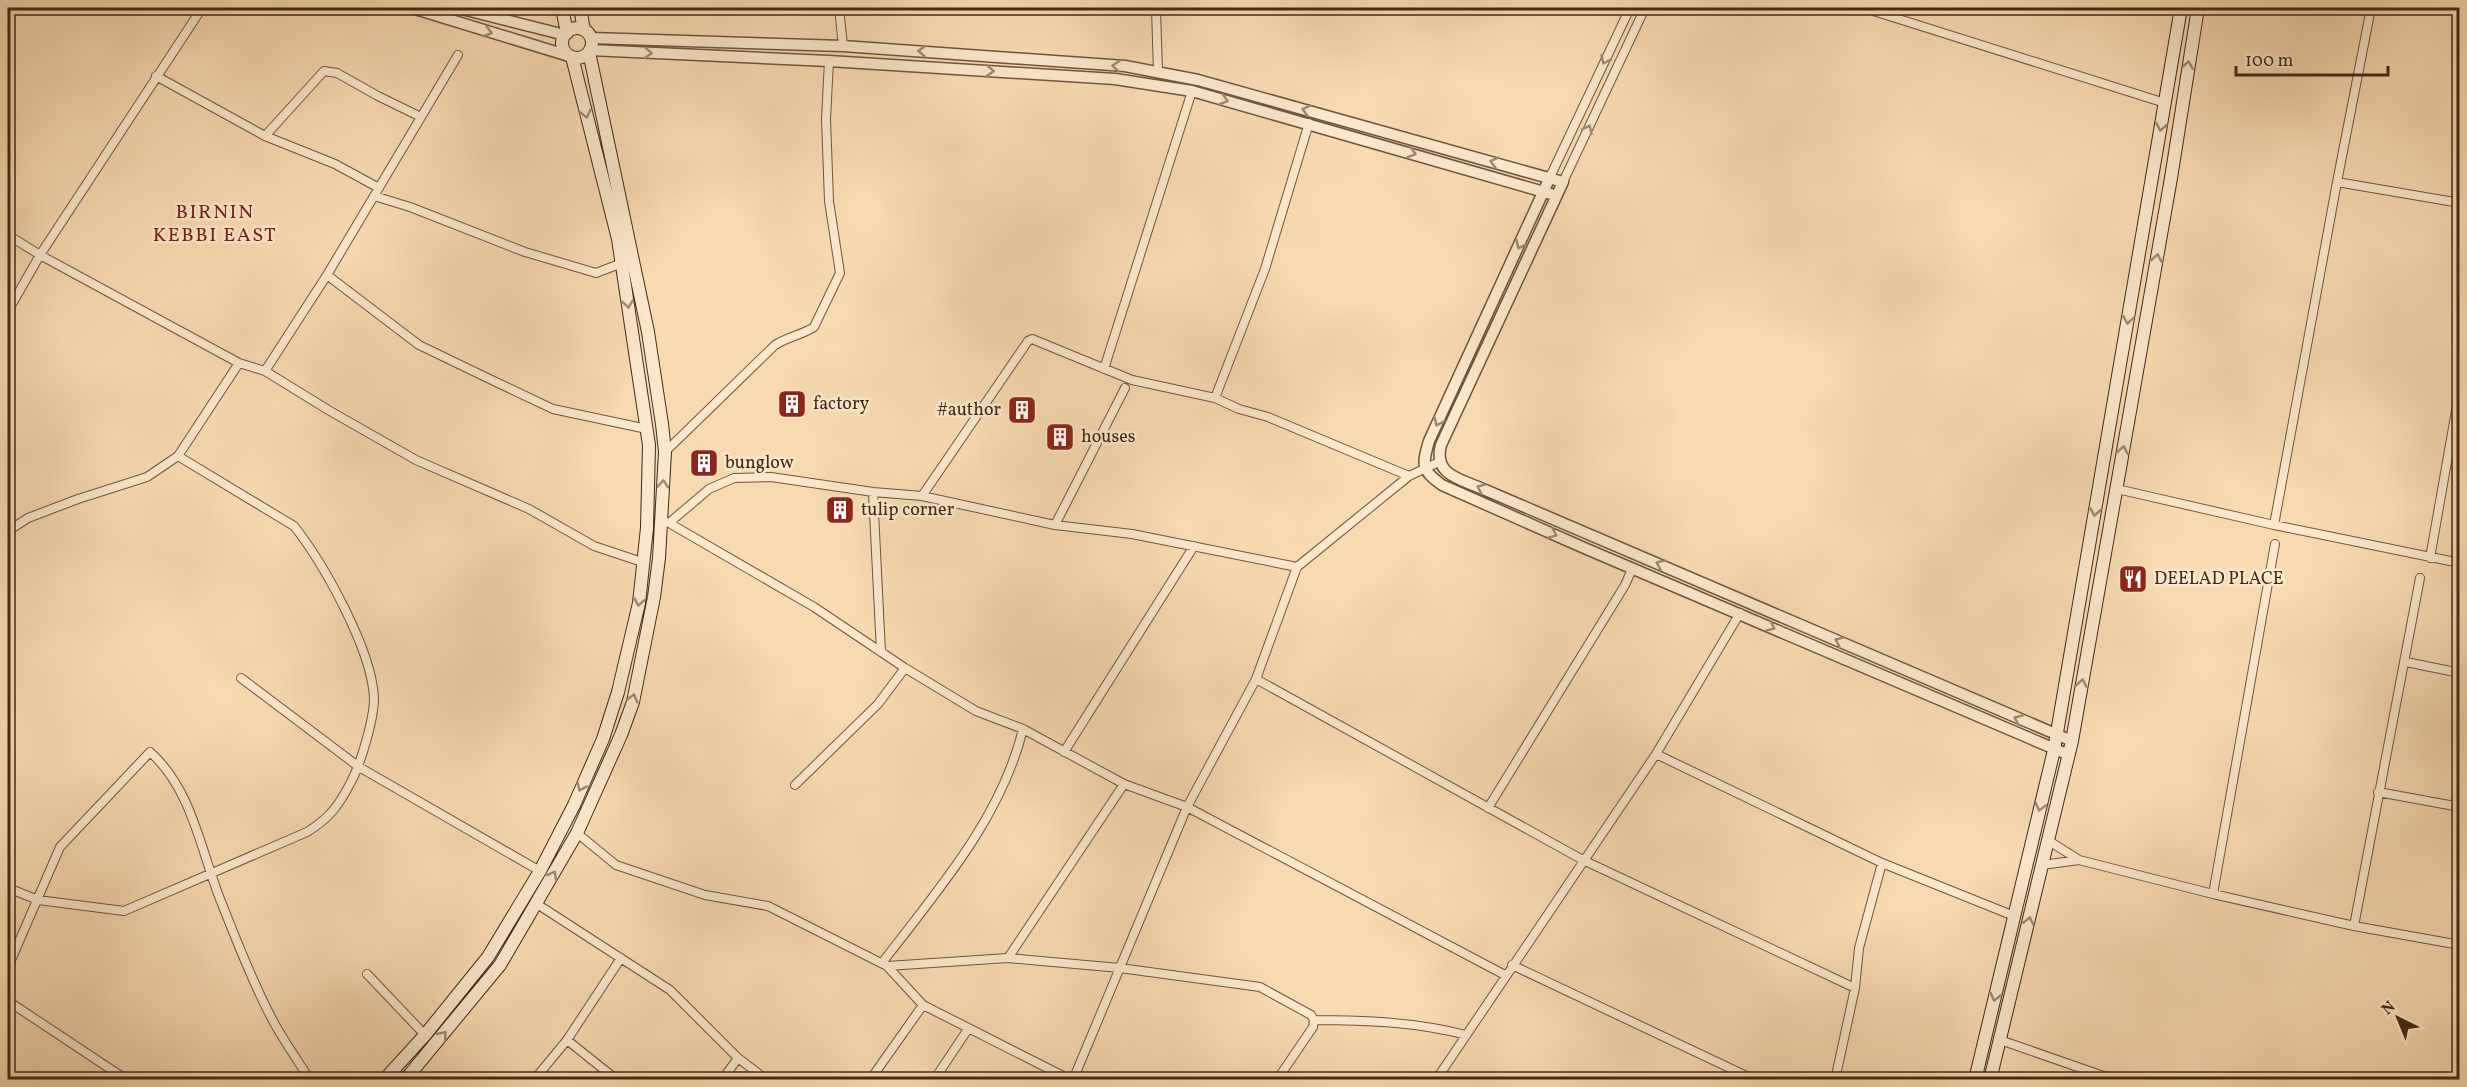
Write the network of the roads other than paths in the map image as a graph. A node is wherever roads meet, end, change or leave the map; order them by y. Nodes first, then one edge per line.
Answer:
1 (202, 8) edge
2 (412, 8) edge
3 (458, 8) edge
4 (562, 8) edge
5 (580, 8) edge
6 (839, 8) edge
7 (1156, 8) edge
8 (1630, 8) edge
9 (1645, 8) edge
10 (1864, 8) edge
11 (2181, 8) edge
12 (2198, 8) edge
13 (2371, 8) edge
14 (566, 34) junction
15 (588, 42) junction
16 (843, 46) junction
17 (458, 55) dead end
18 (571, 56) junction
19 (829, 61) junction
20 (1158, 73) junction
21 (156, 76) junction
22 (1192, 91) junction
23 (2165, 103) junction
24 (421, 117) junction
25 (1309, 123) junction
26 (266, 136) junction
27 (1550, 177) junction
28 (1563, 182) junction
29 (2337, 182) junction
30 (376, 192) junction
31 (1545, 192) junction
32 (1556, 197) junction
33 (2460, 203) edge
34 (8, 235) edge
35 (40, 255) junction
36 (622, 263) junction
37 (327, 275) junction
38 (8, 311) edge
39 (239, 363) junction
40 (1104, 369) junction
41 (265, 371) junction
42 (1125, 388) dead end
43 (2460, 388) edge
44 (1215, 398) junction
45 (647, 429) junction
46 (665, 452) junction
47 (178, 456) junction
48 (1439, 462) junction
49 (1425, 469) junction
50 (1409, 476) junction
51 (2117, 489) junction
52 (873, 492) junction
53 (922, 496) junction
54 (665, 523) junction
55 (1055, 525) junction
56 (2274, 525) junction
57 (8, 531) edge
58 (2275, 544) dead end
59 (1194, 546) junction
60 (2430, 558) junction
61 (645, 563) junction
62 (2460, 563) edge
63 (1297, 567) junction
64 (1632, 569) junction
65 (2420, 578) dead end
66 (1713, 587) junction
67 (1708, 599) junction
68 (1740, 613) junction
69 (881, 652) junction
70 (2406, 662) junction
71 (905, 668) junction
72 (2460, 673) edge
73 (241, 678) dead end
74 (1256, 679) junction
75 (1023, 729) junction
76 (2057, 736) junction
77 (2072, 741) junction
78 (2054, 750) junction
79 (1064, 752) junction
80 (1656, 754) junction
81 (2069, 755) junction
82 (359, 767) junction
83 (1124, 784) junction
84 (795, 785) dead end
85 (2378, 792) junction
86 (1187, 807) junction
87 (2460, 807) edge
88 (1488, 808) junction
89 (577, 833) junction
90 (2049, 841) junction
91 (1583, 860) junction
92 (2079, 860) junction
93 (1882, 863) junction
94 (2042, 865) junction
95 (540, 871) junction
96 (211, 874) junction
97 (8, 888) edge
98 (2213, 894) junction
99 (38, 900) junction
100 (537, 904) junction
101 (2014, 916) junction
102 (2354, 926) junction
103 (2460, 945) edge
104 (621, 958) junction
105 (1008, 958) junction
106 (884, 964) junction
107 (1512, 965) junction
108 (8, 967) edge
109 (1120, 968) junction
110 (367, 974) dead end
111 (1505, 975) junction
112 (1855, 988) junction
113 (8, 1001) edge
114 (924, 1005) junction
115 (1314, 1020) junction
116 (968, 1029) junction
117 (425, 1035) junction
118 (1466, 1035) junction
119 (567, 1040) junction
120 (2000, 1040) junction
121 (738, 1058) junction
122 (1437, 1079) edge
123 (127, 1080) edge
124 (310, 1080) edge
125 (384, 1080) edge
126 (405, 1080) edge
127 (534, 1080) edge
128 (617, 1080) edge
129 (722, 1080) edge
130 (767, 1080) edge
131 (870, 1080) edge
132 (934, 1080) edge
133 (1072, 1080) edge
134 (1277, 1080) edge
135 (1755, 1080) edge
136 (1835, 1080) edge
137 (1975, 1080) edge
138 (1990, 1080) edge
139 (2115, 1080) edge

1 - 21 street
2 -> 18 street
3 - 14 street
4 - 14 main road
5 - 15 main road
6 - 16 street
7 - 20 street
8 -> 27 street
28 -> 9 street
10 - 23 street
11 - 23 main road
51 -> 12 main road
13 - 29 street
14 - 15 main road
14 - 18 main road
15 - 16 street
15 - 18 main road
15 -> 19 street
15 - 46 main road
20 -> 16 street
17 - 24 street
18 -> 36 main road
19 -> 22 street
19 - 46 street
27 -> 20 street
21 - 26 street
21 - 35 street
22 -> 25 street
22 - 40 street
23 -> 76 main road
24 - 26 street
24 - 30 street
25 -> 31 street
25 - 44 street
26 - 30 street
27 - 28 street
27 - 31 street
28 - 32 street
29 - 33 street
29 - 56 street
30 - 36 street
30 - 37 street
31 - 32 street
31 -> 49 street
32 - 48 street
34 - 35 street
35 - 38 street
35 - 39 street
36 -> 45 main road
37 - 41 street
37 - 45 street
39 - 41 street
39 - 47 street
40 - 44 street
40 - 53 street
41 - 61 street
42 - 55 street
43 - 60 street
44 - 50 street
45 - 61 main road
54 -> 46 main road
47 - 57 street
47 - 82 street
48 - 49 street
66 -> 48 street
49 - 50 street
49 -> 64 street
50 - 63 street
51 - 56 street
77 -> 51 main road
52 - 53 street
52 - 54 street
52 - 69 street
53 - 55 street
54 - 69 street
89 -> 54 main road
55 - 59 street
56 - 60 street
58 - 98 street
59 - 63 street
59 - 79 street
60 - 62 street
61 -> 95 main road
63 - 74 street
64 - 67 street
64 - 88 street
65 - 70 street
66 - 67 street
76 -> 66 street
67 - 68 street
68 -> 78 street
68 - 80 street
69 - 71 street
70 - 72 street
70 - 85 street
71 - 75 street
71 - 84 street
73 - 82 street
74 - 86 street
74 - 88 street
75 - 79 street
75 - 106 street
76 - 77 street
76 - 78 main road
77 - 81 main road
78 - 81 street
78 -> 101 main road
79 - 83 street
80 - 91 street
80 - 93 street
81 - 90 main road
82 - 95 street
82 - 96 street
83 - 86 street
83 - 105 street
85 - 87 street
85 - 102 street
86 - 109 street
86 - 111 street
88 - 91 street
100 -> 89 main road
89 - 106 street
90 - 92 street
90 - 94 main road
91 - 107 street
91 - 112 street
92 - 94 street
92 - 98 street
93 - 101 street
93 - 112 street
120 -> 94 main road
95 - 117 main road
96 - 99 street
96 - 99 street
96 - 124 street
97 - 99 street
98 - 102 street
99 - 108 street
100 - 104 street
126 -> 100 main road
101 -> 137 main road
102 - 103 street
104 - 119 street
104 - 121 street
105 - 106 street
105 - 109 street
106 - 114 street
107 - 111 street
107 - 135 street
109 - 115 street
109 - 133 street
110 - 117 street
111 - 118 street
112 - 136 street
113 - 123 street
114 - 116 street
114 - 131 street
115 - 118 street
115 - 134 street
116 - 132 street
116 - 133 street
117 - 125 main road
118 - 122 street
119 - 127 street
119 - 128 street
120 - 138 main road
120 - 139 street
121 - 129 street
121 - 130 street

